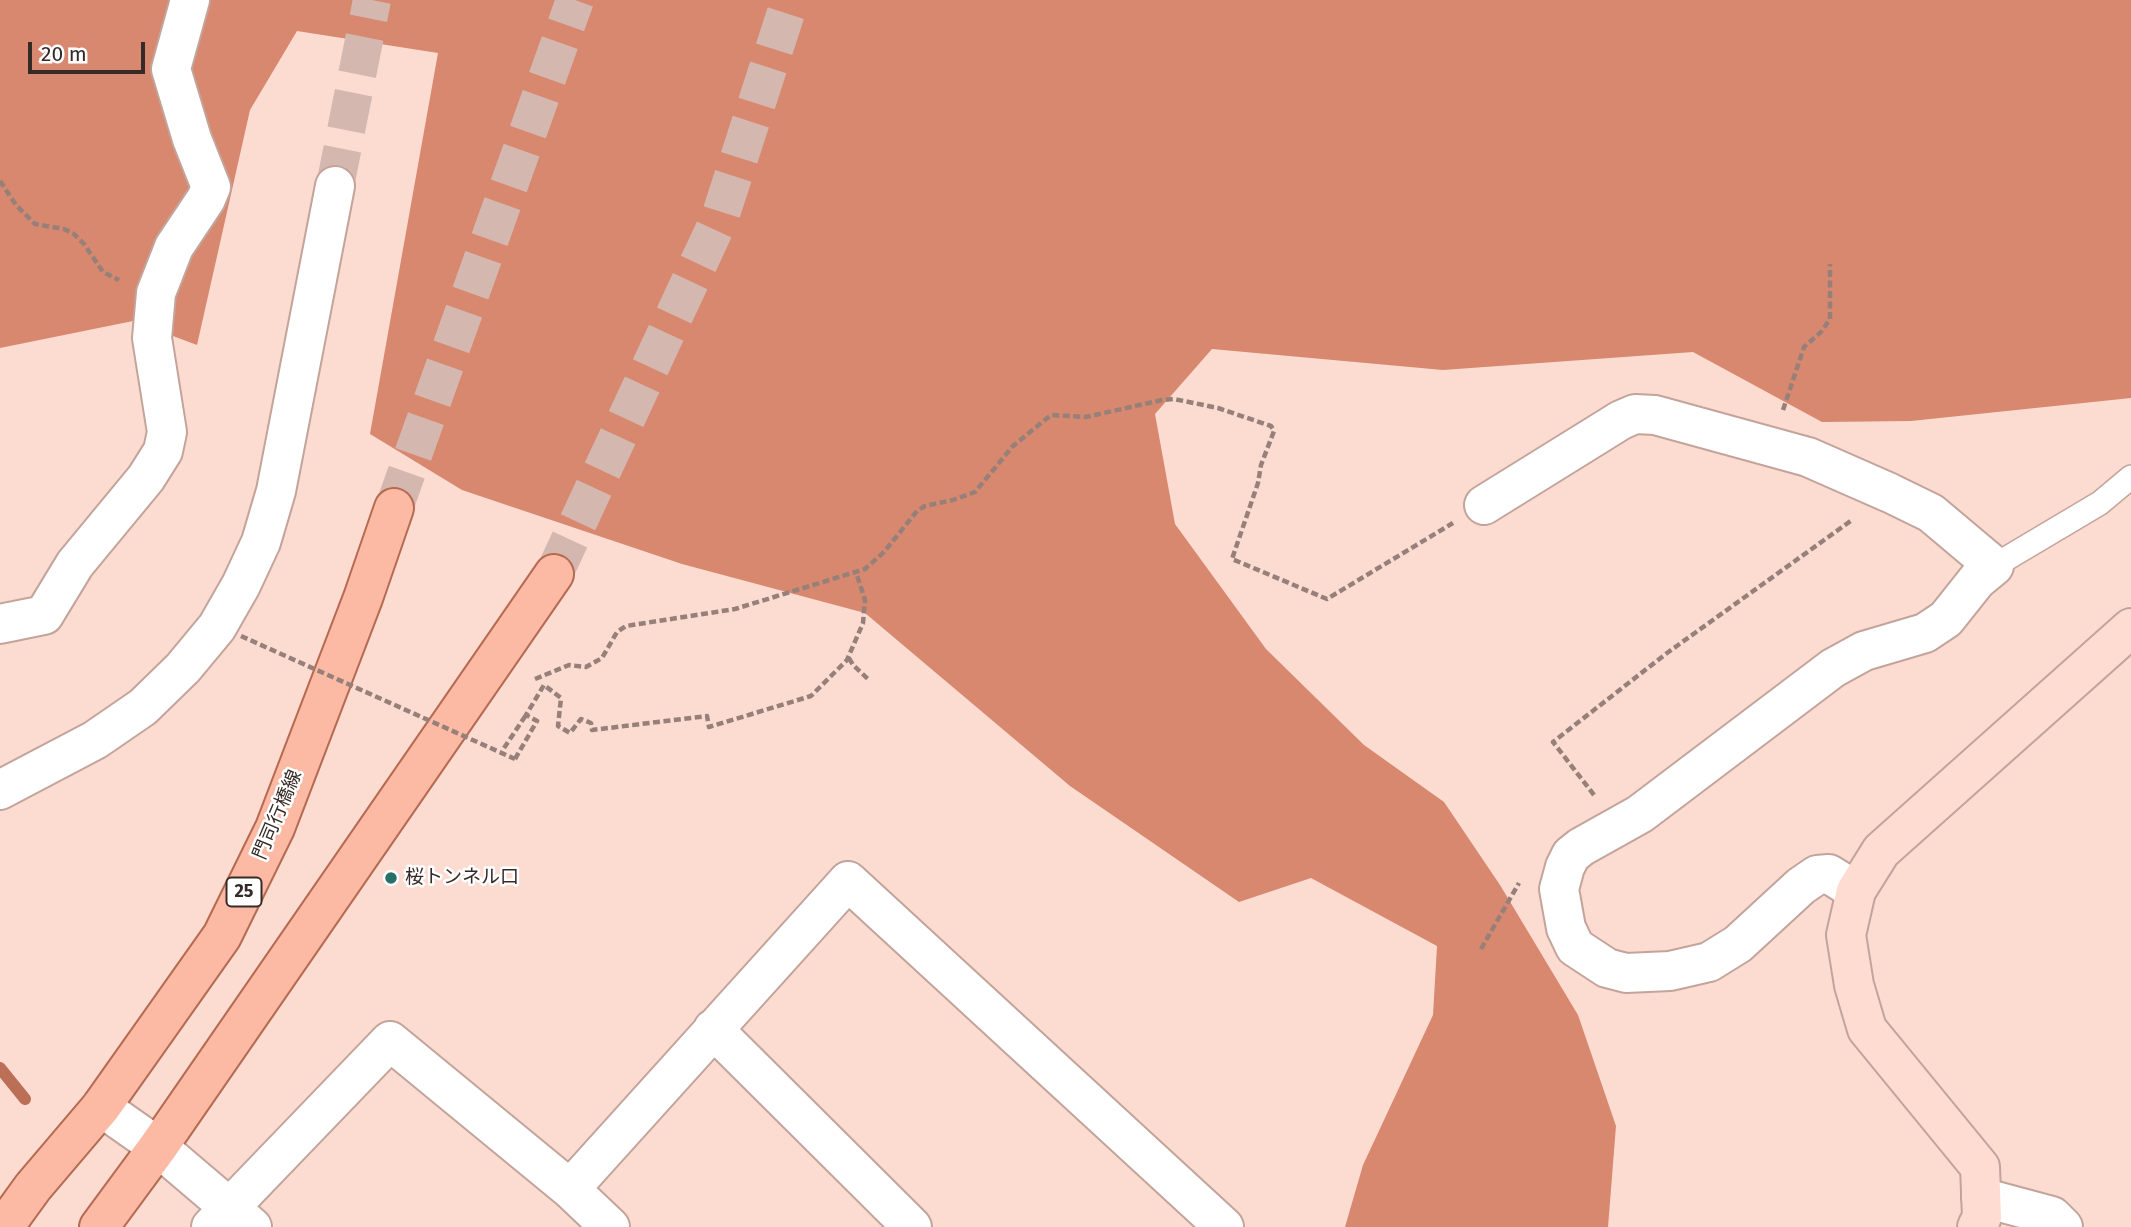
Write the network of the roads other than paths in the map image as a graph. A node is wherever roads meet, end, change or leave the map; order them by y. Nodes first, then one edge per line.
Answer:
1 (190, 0) edge
2 (335, 186) tunnel mouth
3 (2131, 477) edge
4 (1484, 505) road end
5 (394, 508) tunnel mouth
6 (1994, 566) junction
7 (554, 573) tunnel mouth
8 (0, 624) edge
9 (2131, 628) edge
10 (0, 790) edge
11 (1856, 891) junction
12 (713, 1029) junction
13 (101, 1107) junction
14 (158, 1147) junction
15 (570, 1189) junction
16 (1979, 1212) edge
17 (231, 1220) edge
18 (4, 1227) edge
19 (99, 1227) edge
20 (610, 1227) edge
21 (912, 1227) edge
22 (1224, 1227) edge
23 (2063, 1227) edge

1 - 8 street
2 - 10 street
3 - 6 lane
4 - 6 street
5 - 13 main road, 門司行橋線 / 25
6 - 11 street
7 - 14 main road
9 - 11 street
11 - 16 street
12 - 15 street
12 - 21 street
12 - 22 street
13 - 14 street
13 - 18 main road, 門司行橋線 / 25
14 - 17 street
14 - 19 main road
15 - 17 street
15 - 20 street
16 - 23 street

